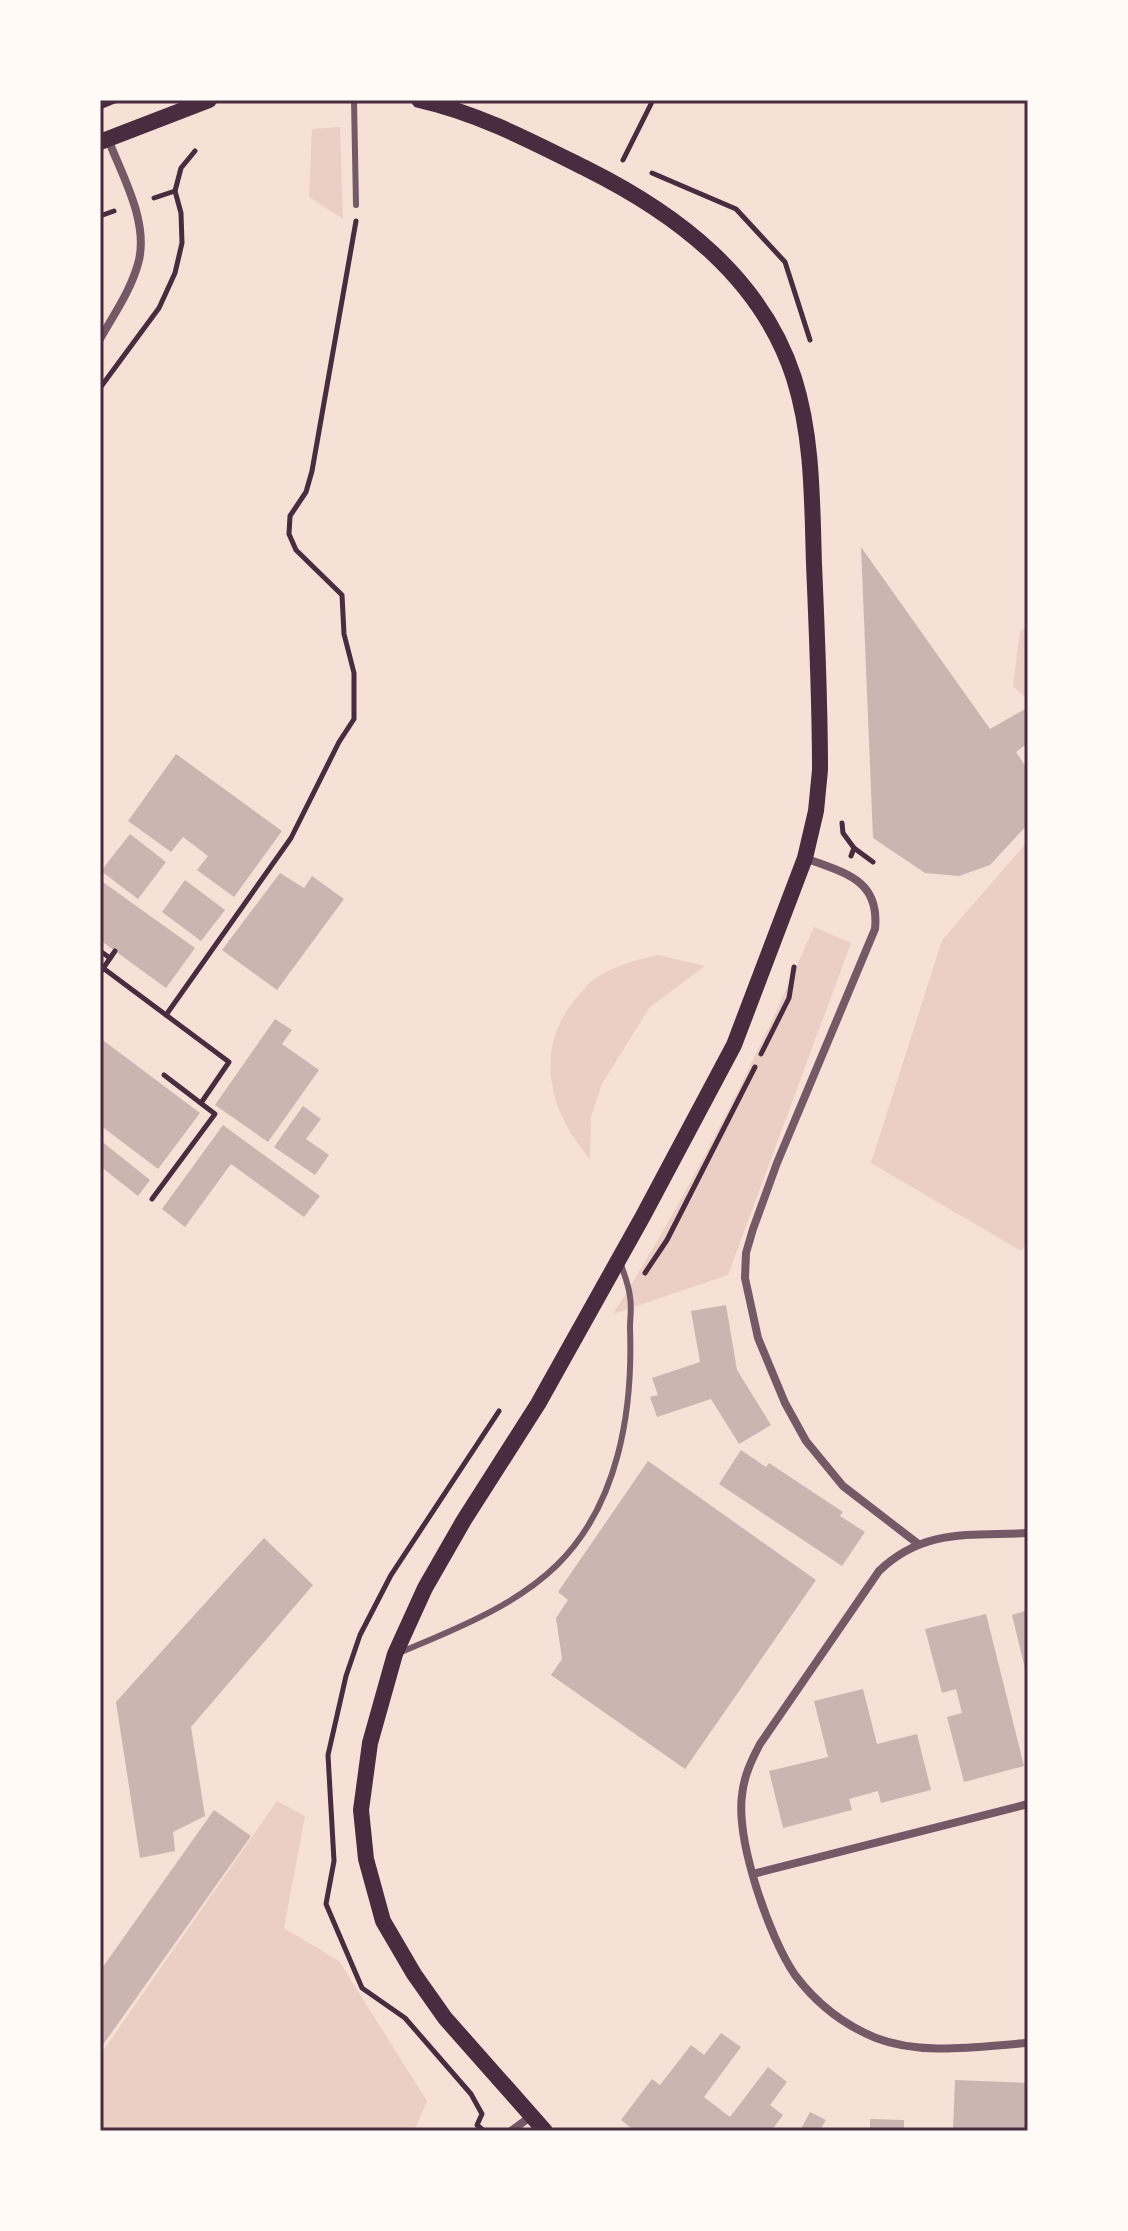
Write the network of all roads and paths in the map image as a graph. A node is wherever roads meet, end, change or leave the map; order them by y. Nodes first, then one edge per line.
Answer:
1 (117, 100) edge
2 (209, 100) edge
3 (354, 100) edge
4 (419, 100) edge
5 (653, 100) edge
6 (100, 107) edge
7 (104, 140) edge
8 (609, 154) dead end
9 (622, 161) junction
10 (637, 167) dead end
11 (651, 173) dead end
12 (356, 205) dead end
13 (357, 227) dead end
14 (100, 339) edge
15 (813, 350) dead end
16 (843, 809) dead end
17 (854, 848) junction
18 (805, 858) junction
19 (877, 867) dead end
20 (845, 873) junction
21 (100, 951) edge
22 (115, 951) dead end
23 (796, 953) dead end
24 (110, 958) junction
25 (102, 970) edge
26 (166, 1015) junction
27 (164, 1075) dead end
28 (201, 1103) junction
29 (152, 1199) dead end
30 (616, 1266) junction
31 (631, 1296) junction
32 (502, 1407) dead end
33 (1028, 1533) edge
34 (917, 1543) junction
35 (360, 1635) dead end
36 (398, 1649) junction
37 (1028, 1804) edge
38 (753, 1874) junction
39 (1028, 2043) edge
40 (530, 2117) junction
41 (511, 2131) edge
42 (545, 2131) edge

1 - 6 path
2 - 7 main road
3 - 12 lane
4 - 18 main road
5 - 9 path
7 - 14 street
8 - 9 path
9 - 10 path
11 - 15 path
13 - 26 path
16 - 17 path
17 - 19 path
17 - 20 path
18 - 20 street
18 - 30 main road
20 - 34 street
21 - 24 path
22 - 24 path
23 - 31 path
24 - 25 path
25 - 26 path
26 - 28 path
27 - 28 path
28 - 29 path
30 - 31 lane
30 - 36 main road
31 - 36 lane
32 - 35 path
33 - 34 street
34 - 38 street
36 - 40 main road
37 - 38 street
38 - 39 street
40 - 41 street
40 - 42 main road

